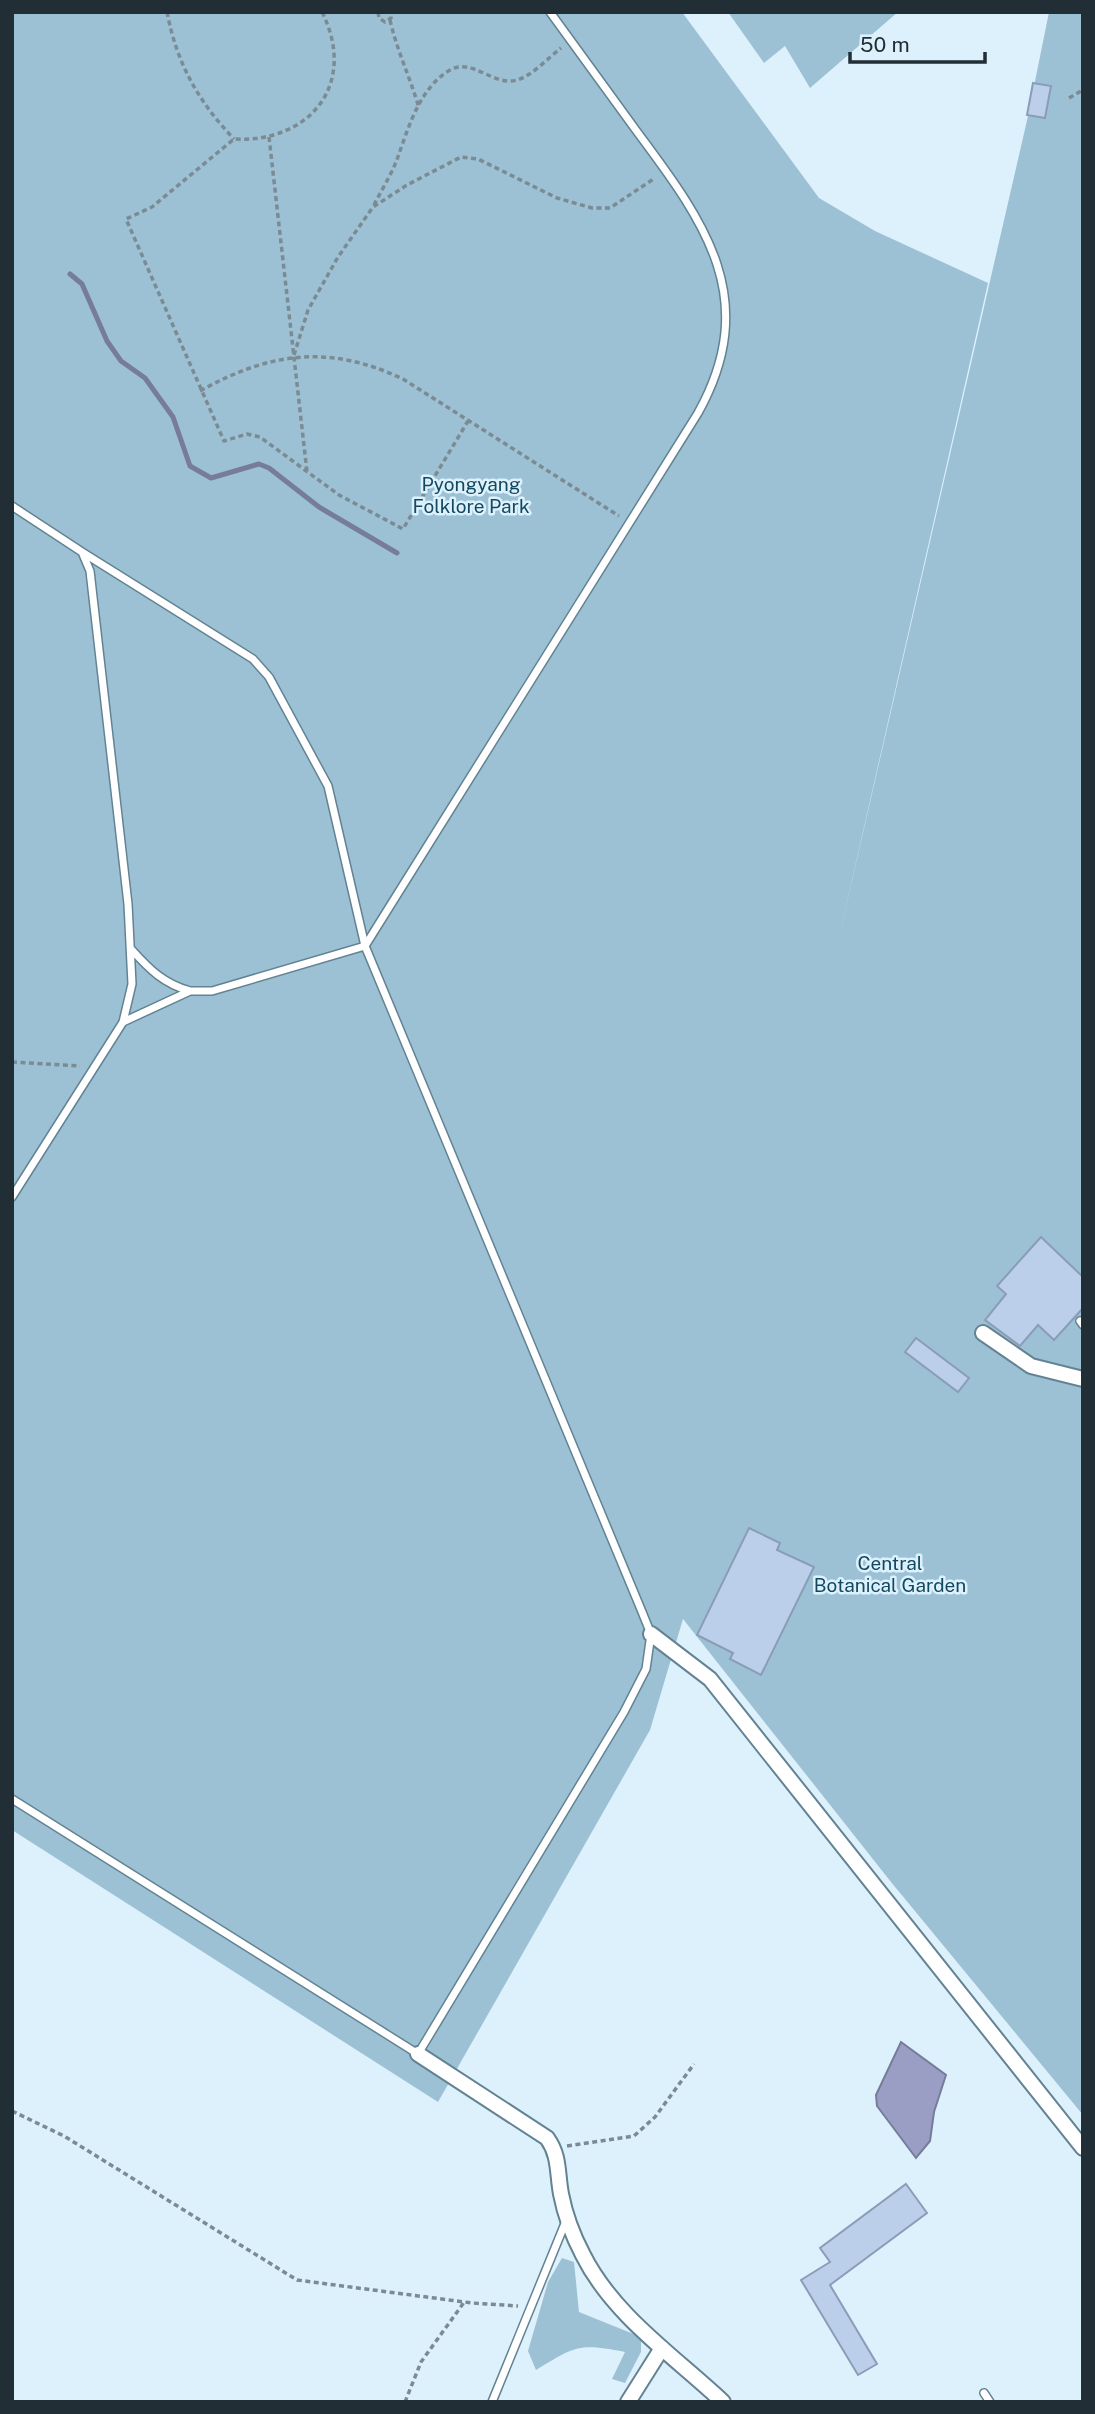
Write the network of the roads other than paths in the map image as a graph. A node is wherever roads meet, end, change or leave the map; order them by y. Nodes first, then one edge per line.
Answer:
1 (550, 12) edge
2 (12, 506) edge
3 (82, 552) junction
4 (365, 946) junction
5 (132, 950) junction
6 (190, 991) junction
7 (123, 1022) junction
8 (12, 1197) edge
9 (983, 1333) dead end
10 (1083, 1378) edge
11 (651, 1634) junction
12 (12, 1799) edge
13 (418, 2054) junction
14 (1083, 2148) edge
15 (567, 2216) junction
16 (662, 2348) junction
17 (984, 2393) dead end
18 (492, 2402) edge
19 (628, 2402) edge
20 (723, 2402) edge
21 (990, 2402) edge

1 - 4 lane
2 - 3 lane
3 - 4 lane
3 - 5 lane
4 - 6 lane
4 - 11 lane
5 - 6 lane
5 - 7 lane
6 - 7 lane
7 - 8 lane
9 - 10 street
11 - 13 lane
11 - 14 street
12 - 13 lane
13 - 15 street
15 - 16 street
15 - 18 lane
16 - 19 street
16 - 20 street
17 - 21 lane

